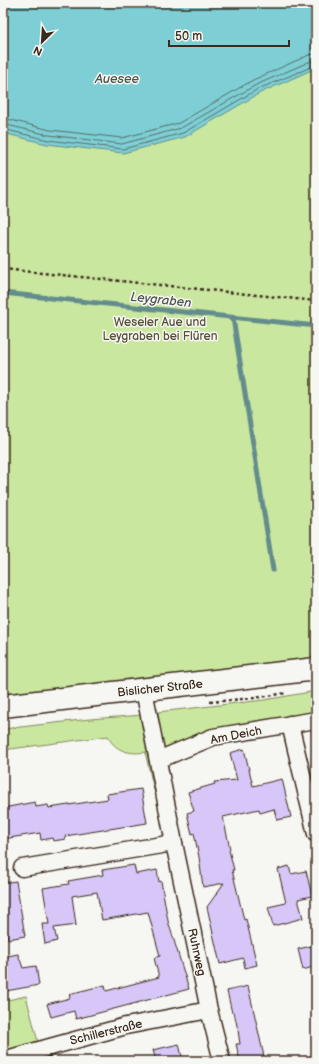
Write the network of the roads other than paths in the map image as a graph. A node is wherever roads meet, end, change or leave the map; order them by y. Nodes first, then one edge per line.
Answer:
1 (316, 669) edge
2 (144, 690) junction
3 (3, 706) edge
4 (316, 720) edge
5 (290, 724) junction
6 (158, 760) junction
7 (316, 834) edge
8 (174, 843) junction
9 (22, 868) dead end
10 (209, 1010) junction
11 (3, 1060) edge
12 (222, 1061) edge

1 - 2 street, Bislicher Straße
2 - 3 street, Bislicher Straße
2 - 6 street, Ruhrweg
4 - 5 street, Am Deich
5 - 6 street, Am Deich
5 - 7 street
6 - 8 street, Ruhrweg
8 - 9 street
8 - 10 street, Ruhrweg
10 - 11 street, Schillerstraße
10 - 12 street, Ruhrweg

